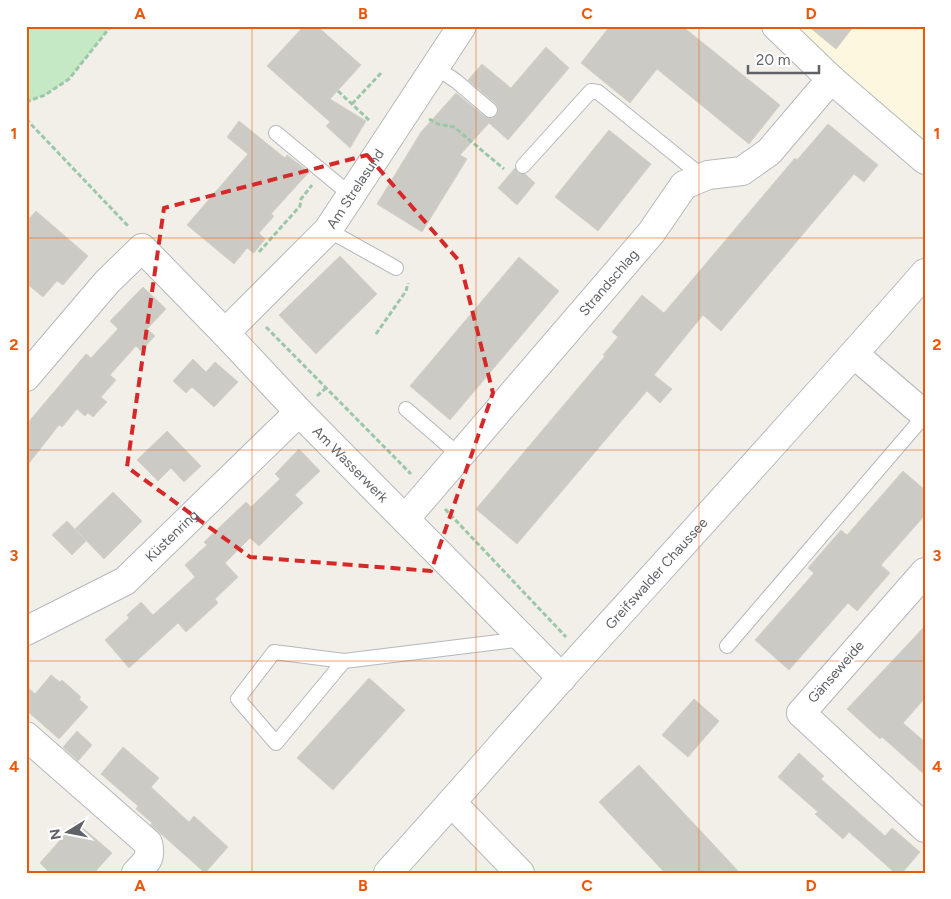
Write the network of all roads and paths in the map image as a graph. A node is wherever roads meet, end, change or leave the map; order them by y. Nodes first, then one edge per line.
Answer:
1 (111, 26) edge
2 (462, 26) edge
3 (777, 27) edge
4 (435, 67) junction
5 (381, 73) dead end
6 (831, 79) junction
7 (338, 90) dead end
8 (26, 102) edge
9 (352, 104) junction
10 (409, 108) junction
11 (490, 110) dead end
12 (26, 118) edge
13 (276, 133) dead end
14 (390, 138) junction
15 (925, 160) edge
16 (523, 166) dead end
17 (507, 171) dead end
18 (323, 172) junction
19 (703, 177) junction
20 (352, 196) junction
21 (328, 230) junction
22 (142, 248) junction
23 (259, 252) dead end
24 (396, 268) joint
25 (925, 273) edge
26 (225, 332) junction
27 (376, 334) dead end
28 (854, 354) junction
29 (26, 378) edge
30 (406, 409) dead end
31 (299, 412) junction
32 (925, 415) edge
33 (460, 456) junction
34 (405, 519) junction
35 (925, 572) edge
36 (26, 631) edge
37 (523, 639) junction
38 (727, 646) dead end
39 (344, 661) junction
40 (562, 678) junction
41 (26, 736) edge
42 (452, 803) junction
43 (925, 828) edge
44 (136, 873) edge
45 (388, 873) edge
46 (520, 873) edge

1 - 8 path
2 - 4 street, Am Strelasund
3 - 6 street
4 - 10 street, Am Strelasund
4 - 11 lane
5 - 9 path
6 - 15 street
6 - 19 street, Strandschlag
7 - 9 path
9 - 14 path
10 - 14 street, Am Strelasund
10 - 17 path
12 - 22 path
13 - 18 lane
14 - 20 street, Am Strelasund
16 - 19 lane
18 - 20 lane
18 - 23 path
19 - 33 street, Strandschlag
20 - 21 street, Am Strelasund
21 - 24 lane
21 - 26 street, Am Strelasund
22 - 26 street, Am Wasserwerk
22 - 29 street
24 - 27 path
25 - 28 street, Greifswalder Chaussee
26 - 31 street, Am Wasserwerk
28 - 32 street
28 - 40 street, Greifswalder Chaussee
30 - 33 lane
31 - 34 street, Am Wasserwerk
31 - 36 street, Küstenring
32 - 38 lane
33 - 34 street, Strandschlag
34 - 37 street, Am Wasserwerk
35 - 43 street, Gänseweide
37 - 39 lane
37 - 40 street, Am Wasserwerk
39 - 39 lane
40 - 42 street, Greifswalder Chaussee
41 - 44 street
42 - 45 street, Greifswalder Chaussee
42 - 46 street

